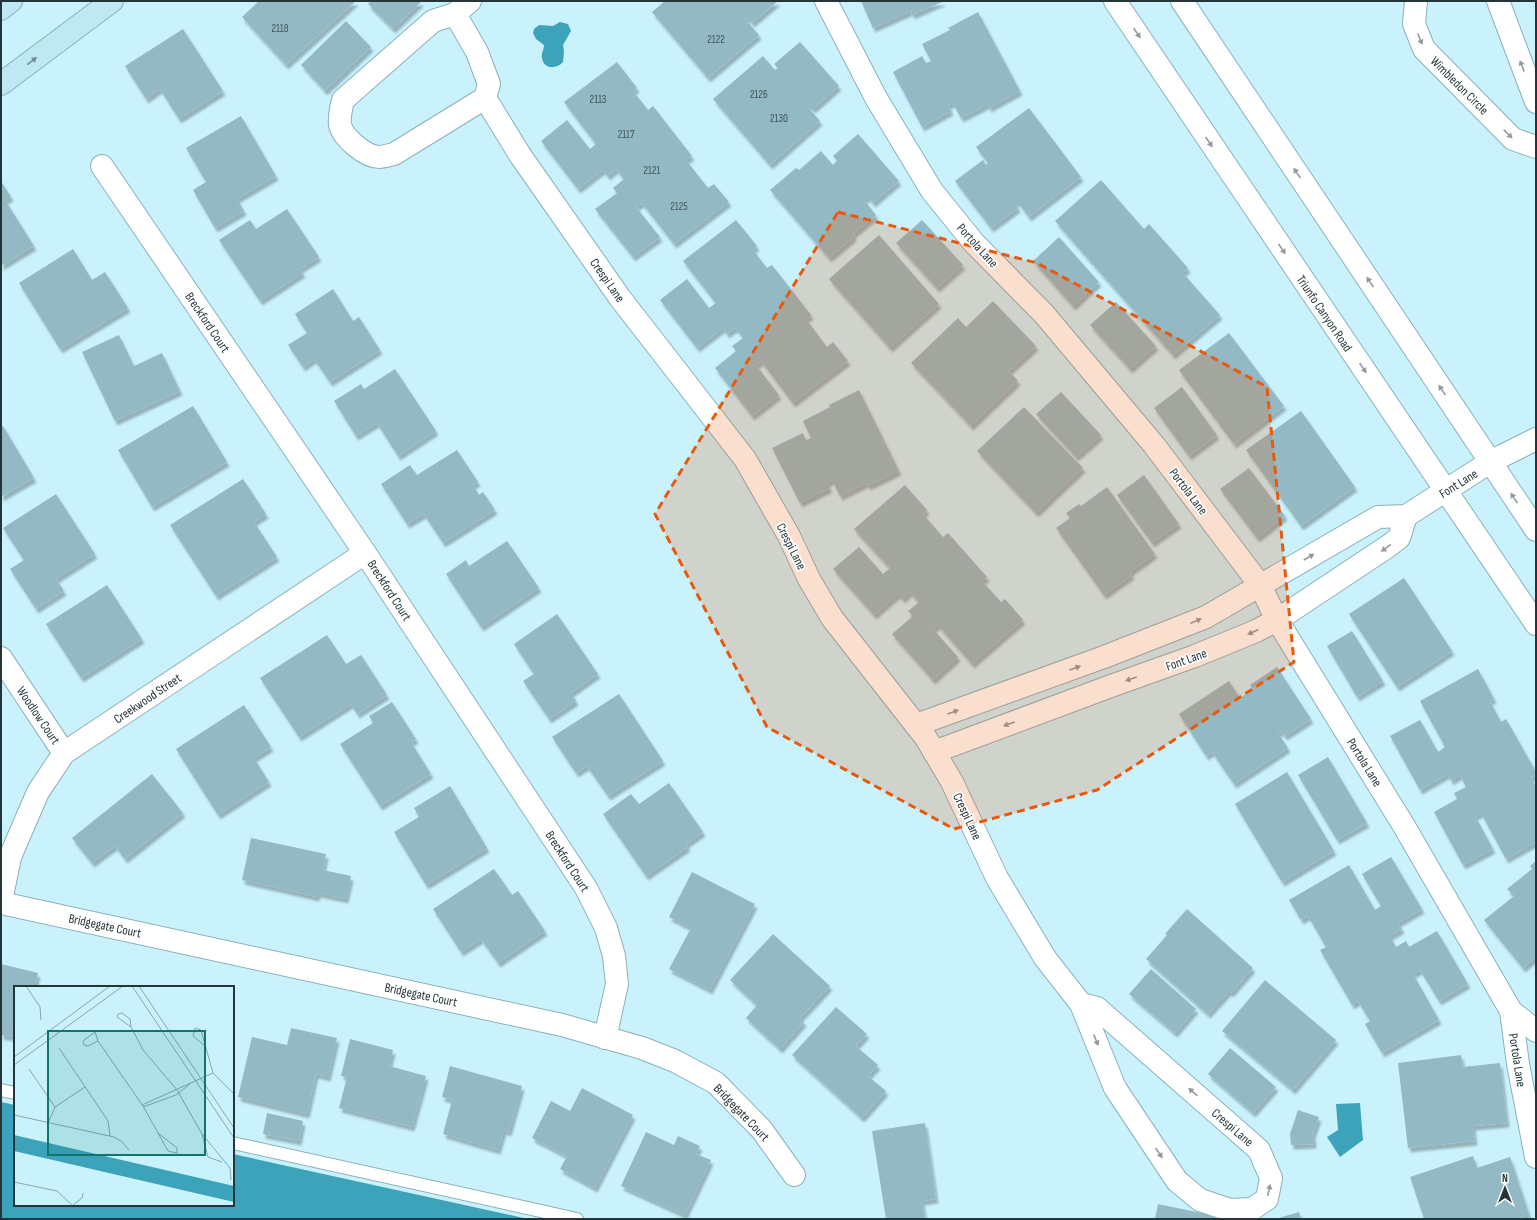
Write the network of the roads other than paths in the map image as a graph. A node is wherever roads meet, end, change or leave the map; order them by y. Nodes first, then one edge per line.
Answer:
1 (11, 1) edge
2 (112, 1) edge
3 (826, 1) edge
4 (1115, 1) edge
5 (1182, 1) edge
6 (1416, 1) edge
7 (1498, 1) edge
8 (463, 7) edge
9 (1, 9) edge
10 (1, 84) edge
11 (484, 98) junction
12 (1536, 102) edge
13 (1536, 146) edge
14 (102, 166) dead end
15 (1536, 439) edge
16 (1490, 462) junction
17 (1447, 490) junction
18 (1406, 516) junction
19 (1536, 530) edge
20 (366, 552) junction
21 (1260, 585) junction
22 (1277, 620) junction
23 (1536, 624) edge
24 (1, 658) edge
25 (916, 725) junction
26 (934, 752) junction
27 (64, 753) junction
28 (1, 902) edge
29 (1081, 1004) junction
30 (1511, 1011) junction
31 (1536, 1031) edge
32 (605, 1038) junction
33 (1, 1090) edge
34 (14, 1094) edge
35 (234, 1143) edge
36 (1536, 1157) edge
37 (794, 1175) dead end
38 (577, 1219) edge

1 - 9 main road
10 -> 2 main road
3 - 21 street, Portola Lane
4 -> 17 street, Triunfo Canyon Road
16 -> 5 street
6 -> 13 street, Wimbledon Circle
12 -> 7 street
8 - 11 street
8 - 11 street
11 - 25 street, Crespi Lane
14 - 20 street, Breckford Court
15 - 16 street, Font Lane
16 - 17 street, Font Lane
19 -> 16 street
17 - 18 street, Font Lane
17 - 23 street, Triunfo Canyon Road
21 -> 18 street
18 -> 22 street, Font Lane
20 - 27 street, Creekwood Street
20 - 32 street, Breckford Court
21 - 22 street, Portola Lane
25 -> 21 street
22 -> 26 street, Font Lane
22 - 30 street, Portola Lane
24 - 27 street, Woodlow Court
25 - 26 street, Crespi Lane
26 - 29 street, Crespi Lane
27 - 28 street, Creekwood Street
28 - 32 street, Bridgegate Court
29 -> 29 street, Crespi Lane
30 - 31 street, Portola Lane
30 - 36 street, Portola Lane
32 - 37 street, Bridgegate Court
33 - 34 lane
35 - 38 lane

